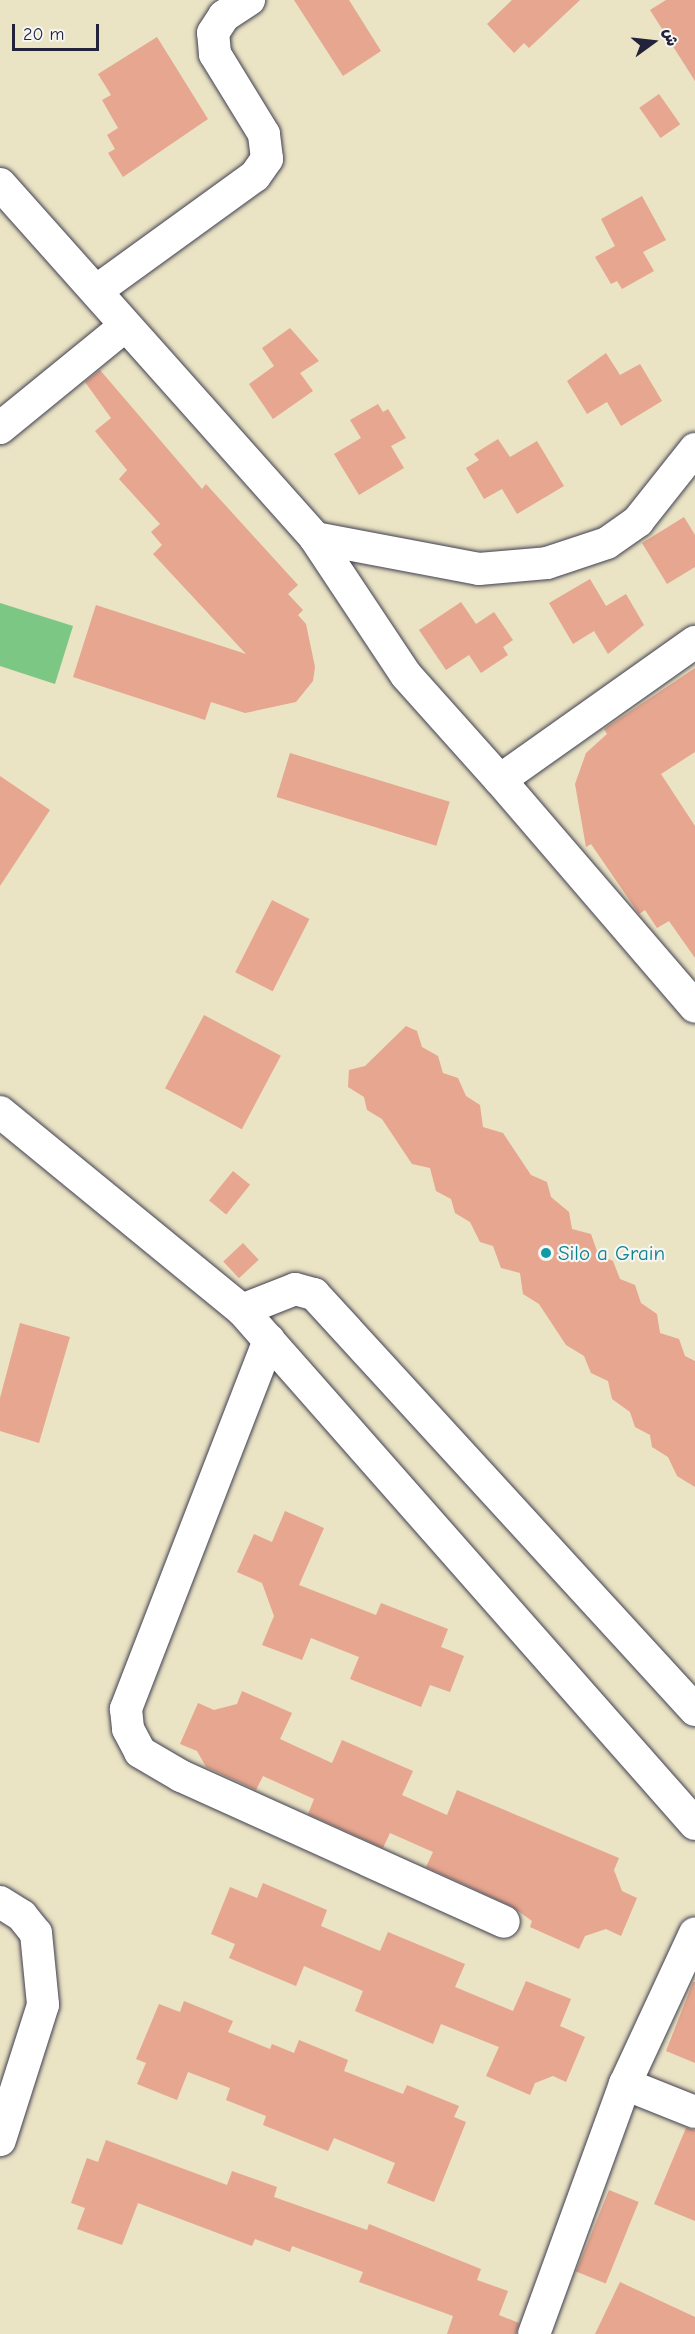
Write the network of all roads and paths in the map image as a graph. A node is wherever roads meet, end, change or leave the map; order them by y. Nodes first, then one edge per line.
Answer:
1 (249, 0) edge
2 (0, 184) edge
3 (96, 291) junction
4 (124, 327) junction
5 (0, 428) edge
6 (695, 448) edge
7 (315, 538) junction
8 (695, 642) edge
9 (500, 780) junction
10 (695, 1007) edge
11 (0, 1112) edge
12 (242, 1310) junction
13 (269, 1340) junction
14 (695, 1710) edge
15 (695, 1824) edge
16 (0, 1902) edge
17 (504, 1922) dead end
18 (695, 1933) edge
19 (625, 2084) junction
20 (695, 2112) edge
21 (0, 2140) edge
22 (534, 2334) edge

1 - 3 street
2 - 3 street
3 - 4 street
4 - 5 street
4 - 7 street
6 - 7 street
7 - 9 street
8 - 9 street
9 - 10 street
11 - 12 street
12 - 13 street
12 - 14 street
13 - 15 street
13 - 17 street
16 - 21 street
18 - 19 street
19 - 20 street
19 - 22 street

